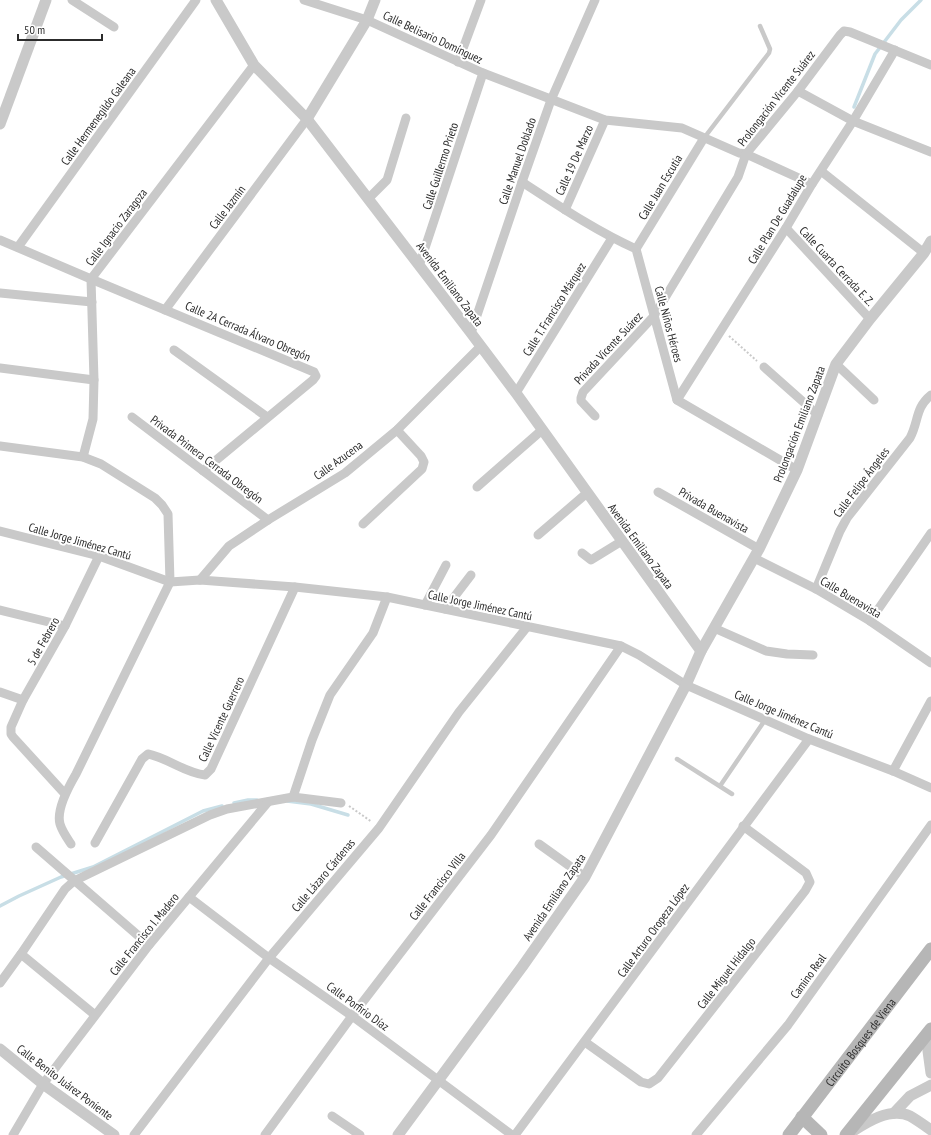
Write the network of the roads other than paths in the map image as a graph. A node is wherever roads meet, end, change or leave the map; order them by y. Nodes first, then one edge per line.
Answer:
1 (46, 0) edge
2 (72, 0) edge
3 (196, 0) edge
4 (216, 0) edge
5 (304, 0) edge
6 (375, 0) edge
7 (480, 0) edge
8 (595, 0) edge
9 (368, 20) junction
10 (760, 26) dead end
11 (114, 27) dead end
12 (893, 49) junction
13 (458, 62) junction
14 (254, 65) junction
15 (931, 65) edge
16 (484, 73) junction
17 (798, 91) junction
18 (551, 100) junction
19 (406, 118) dead end
20 (307, 119) junction
21 (605, 120) junction
22 (853, 121) junction
23 (0, 124) edge
24 (704, 138) junction
25 (931, 152) edge
26 (746, 154) junction
27 (821, 171) junction
28 (522, 182) junction
29 (812, 184) junction
30 (368, 199) junction
31 (565, 210) junction
32 (786, 228) junction
33 (612, 238) junction
34 (0, 240) edge
35 (931, 241) edge
36 (18, 246) junction
37 (636, 249) junction
38 (924, 253) junction
39 (419, 266) junction
40 (92, 279) junction
41 (0, 293) edge
42 (92, 302) junction
43 (165, 310) junction
44 (654, 316) junction
45 (870, 319) junction
46 (471, 333) junction
47 (481, 346) junction
48 (174, 350) dead end
49 (836, 364) junction
50 (0, 368) edge
51 (764, 368) road end
52 (94, 380) junction
53 (516, 393) junction
54 (931, 395) edge
55 (677, 400) junction
56 (874, 400) dead end
57 (818, 414) junction
58 (595, 416) dead end
59 (132, 417) dead end
60 (268, 417) junction
61 (397, 430) junction
62 (542, 430) junction
63 (0, 446) edge
64 (83, 458) junction
65 (797, 470) junction
66 (203, 471) junction
67 (477, 487) dead end
68 (658, 492) dead end
69 (587, 493) junction
70 (268, 520) junction
71 (363, 524) dead end
72 (0, 530) edge
73 (931, 533) edge
74 (538, 535) dead end
75 (622, 541) junction
76 (582, 553) dead end
77 (757, 554) junction
78 (99, 556) junction
79 (446, 565) dead end
80 (471, 575) dead end
81 (200, 580) junction
82 (170, 582) junction
83 (295, 587) junction
84 (816, 589) junction
85 (387, 597) junction
86 (426, 605) junction
87 (445, 609) junction
88 (0, 610) edge
89 (870, 621) junction
90 (65, 626) junction
91 (528, 627) junction
92 (714, 628) junction
93 (621, 646) junction
94 (701, 651) junction
95 (813, 655) dead end
96 (931, 663) edge
97 (686, 685) junction
98 (0, 692) edge
99 (23, 700) junction
100 (931, 701) edge
101 (766, 720) junction
102 (809, 739) junction
103 (678, 759) dead end
104 (893, 771) junction
105 (720, 786) junction
106 (931, 788) edge
107 (65, 794) junction
108 (732, 794) dead end
109 (293, 796) junction
110 (268, 802) junction
111 (341, 804) road end
112 (931, 825) edge
113 (744, 826) junction
114 (95, 843) dead end
115 (71, 844) dead end
116 (539, 844) dead end
117 (36, 847) dead end
118 (585, 877) junction
119 (74, 881) junction
120 (188, 897) junction
121 (149, 945) junction
122 (931, 949) edge
123 (21, 954) junction
124 (269, 958) junction
125 (0, 983) edge
126 (95, 1015) junction
127 (352, 1016) junction
128 (931, 1029) edge
129 (585, 1042) junction
130 (0, 1049) edge
131 (931, 1073) edge
132 (439, 1080) junction
133 (42, 1084) junction
134 (931, 1085) edge
135 (894, 1113) junction
136 (332, 1116) dead end
137 (802, 1117) junction
138 (931, 1130) edge
139 (13, 1135) edge
140 (114, 1135) edge
141 (134, 1135) edge
142 (265, 1135) edge
143 (360, 1135) edge
144 (398, 1135) edge
145 (514, 1135) edge
146 (696, 1135) edge
147 (789, 1135) edge
148 (821, 1135) edge
149 (846, 1135) edge

1 - 23 street
2 - 11 street
3 - 36 street, Calle Hermenegildo Galeana
4 - 14 street, Avenida Emiliano Zapata
5 - 9 street, Calle Belisario Domínguez
6 - 9 street
7 - 13 street
8 - 18 street, Calle Manuel Doblado
9 - 13 street, Calle Belisario Domínguez
9 - 20 street
10 - 24 lane
12 - 15 street
12 - 17 street, Prolongación Vicente Suárez
12 - 22 street, Calle Plan De Guadalupe
13 - 16 street, Calle Belisario Domínguez
14 - 20 street, Avenida Emiliano Zapata
14 - 40 street, Calle Ignacio Zaragoza
16 - 18 street, Calle Belisario Domínguez
16 - 39 street, Calle Guillermo Prieto
17 - 22 street
17 - 26 street, Prolongación Vicente Suárez
18 - 21 street, Calle Belisario Domínguez
18 - 28 street, Calle Manuel Doblado
19 - 30 street
20 - 30 street, Avenida Emiliano Zapata
20 - 43 street, Calle Jazmín
21 - 24 street, Calle Belisario Domínguez
21 - 31 street, Calle 19 De Marzo
22 - 25 street
22 - 27 street, Calle Plan De Guadalupe
24 - 26 street, Calle Belisario Domínguez
24 - 37 street, Calle Juan Escutia
26 - 29 street, Calle Belisario Domínguez
26 - 44 street, Prolongación Vicente Suárez
27 - 29 street, Calle Plan De Guadalupe
27 - 38 street
28 - 31 street
28 - 46 street, Calle Manuel Doblado
29 - 32 street, Calle Plan De Guadalupe
30 - 39 street, Avenida Emiliano Zapata
31 - 33 street
32 - 45 street, Calle Cuarta Cerrada E. Z.
32 - 55 street, Calle Plan De Guadalupe
33 - 37 street
33 - 53 street, Calle T. Francisco Márquez
34 - 36 street
35 - 38 street, Prolongación Emiliano Zapata
36 - 40 street
37 - 44 street, Calle Niños Héroes
38 - 45 street, Prolongación Emiliano Zapata
39 - 46 street, Avenida Emiliano Zapata
40 - 42 street, Calle Ignacio Zaragoza
40 - 43 street
41 - 42 street
42 - 52 street, Calle Ignacio Zaragoza
43 - 60 street, Calle 2A Cerrada Álvaro Obregón
44 - 55 street, Calle Niños Héroes
44 - 58 street, Privada Vicente Suárez
45 - 49 street, Prolongación Emiliano Zapata
46 - 47 street, Avenida Emiliano Zapata
47 - 53 street, Avenida Emiliano Zapata
47 - 61 street, Calle Azucena
48 - 60 street
49 - 56 street
49 - 57 street, Prolongación Emiliano Zapata
50 - 52 street
51 - 57 street
52 - 64 street, Calle Ignacio Zaragoza
53 - 62 street, Avenida Emiliano Zapata
54 - 84 street, Calle Felipe Ángeles
55 - 65 street
57 - 65 street, Prolongación Emiliano Zapata
59 - 66 street, Privada Primera Cerrada Obregón
60 - 66 street, Calle 2A Cerrada Álvaro Obregón
61 - 70 street, Calle Azucena
61 - 71 street
62 - 67 street
62 - 69 street, Avenida Emiliano Zapata
63 - 64 street
64 - 82 street
65 - 77 street, Prolongación Emiliano Zapata
66 - 70 street, Privada Primera Cerrada Obregón
68 - 77 street, Privada Buenavista
69 - 74 street
69 - 75 street, Avenida Emiliano Zapata
70 - 81 street, Calle Azucena
72 - 78 street, Calle Jorge Jiménez Cantú
73 - 89 street
75 - 76 street
75 - 94 street, Avenida Emiliano Zapata
77 - 84 street, Calle Buenavista
77 - 92 street, Prolongación Emiliano Zapata
78 - 82 street, Calle Jorge Jiménez Cantú
78 - 90 street, 5 de Febrero
79 - 86 street
80 - 87 street
81 - 82 street, Calle Jorge Jiménez Cantú
81 - 83 street, Calle Jorge Jiménez Cantú
82 - 107 street
83 - 85 street, Calle Jorge Jiménez Cantú
83 - 114 street, Calle Vicente Guerrero
84 - 89 street, Calle Buenavista
85 - 86 street, Calle Jorge Jiménez Cantú
85 - 109 street
86 - 87 street, Calle Jorge Jiménez Cantú
87 - 91 street, Calle Jorge Jiménez Cantú
88 - 90 street
89 - 96 street, Calle Buenavista
90 - 99 street, 5 de Febrero
91 - 93 street, Calle Jorge Jiménez Cantú
91 - 124 street, Calle Lázaro Cárdenas
92 - 94 street, Prolongación Emiliano Zapata
92 - 95 street
93 - 97 street, Calle Jorge Jiménez Cantú
93 - 127 street, Calle Francisco Villa
94 - 97 street, Avenida Emiliano Zapata
97 - 101 street, Calle Jorge Jiménez Cantú
97 - 118 street, Avenida Emiliano Zapata
98 - 99 street
99 - 107 street, 5 de Febrero
100 - 104 street
101 - 102 street, Calle Jorge Jiménez Cantú
101 - 105 lane
102 - 104 street, Calle Jorge Jiménez Cantú
102 - 113 street, Calle Arturo Oropeza López
103 - 105 lane
104 - 106 street, Calle Jorge Jiménez Cantú
105 - 108 lane
107 - 115 street
109 - 110 street
109 - 111 street
110 - 119 street
110 - 120 street, Calle Francisco I. Madero
112 - 146 street, Camino Real
113 - 129 street, Calle Arturo Oropeza López
113 - 129 street, Calle Miguel Hidalgo
116 - 118 street
117 - 119 street
118 - 132 street, Avenida Emiliano Zapata
119 - 121 street
119 - 123 street
120 - 121 street, Calle Francisco I. Madero
120 - 124 street, Calle Porfirio Díaz
121 - 126 street, Calle Francisco I. Madero
122 - 137 main road, Circuito Bosques de Viena
123 - 125 street
123 - 126 street
124 - 127 street, Calle Porfirio Díaz
124 - 141 street, Calle Lázaro Cárdenas
126 - 133 street, Calle Francisco I. Madero
127 - 132 street, Calle Porfirio Díaz
127 - 142 street, Calle Francisco Villa
128 - 131 street
128 - 149 main road
129 - 145 street, Calle Arturo Oropeza López
130 - 133 street, Calle Benito Juárez Poniente
132 - 144 street, Avenida Emiliano Zapata
132 - 145 street, Calle Porfirio Díaz
133 - 139 street, Calle Francisco I. Madero
133 - 140 street, Calle Benito Juárez Poniente
134 - 135 street
135 - 138 street
135 - 149 street
136 - 143 street
137 - 147 main road, Circuito Bosques de Viena
137 - 148 main road

